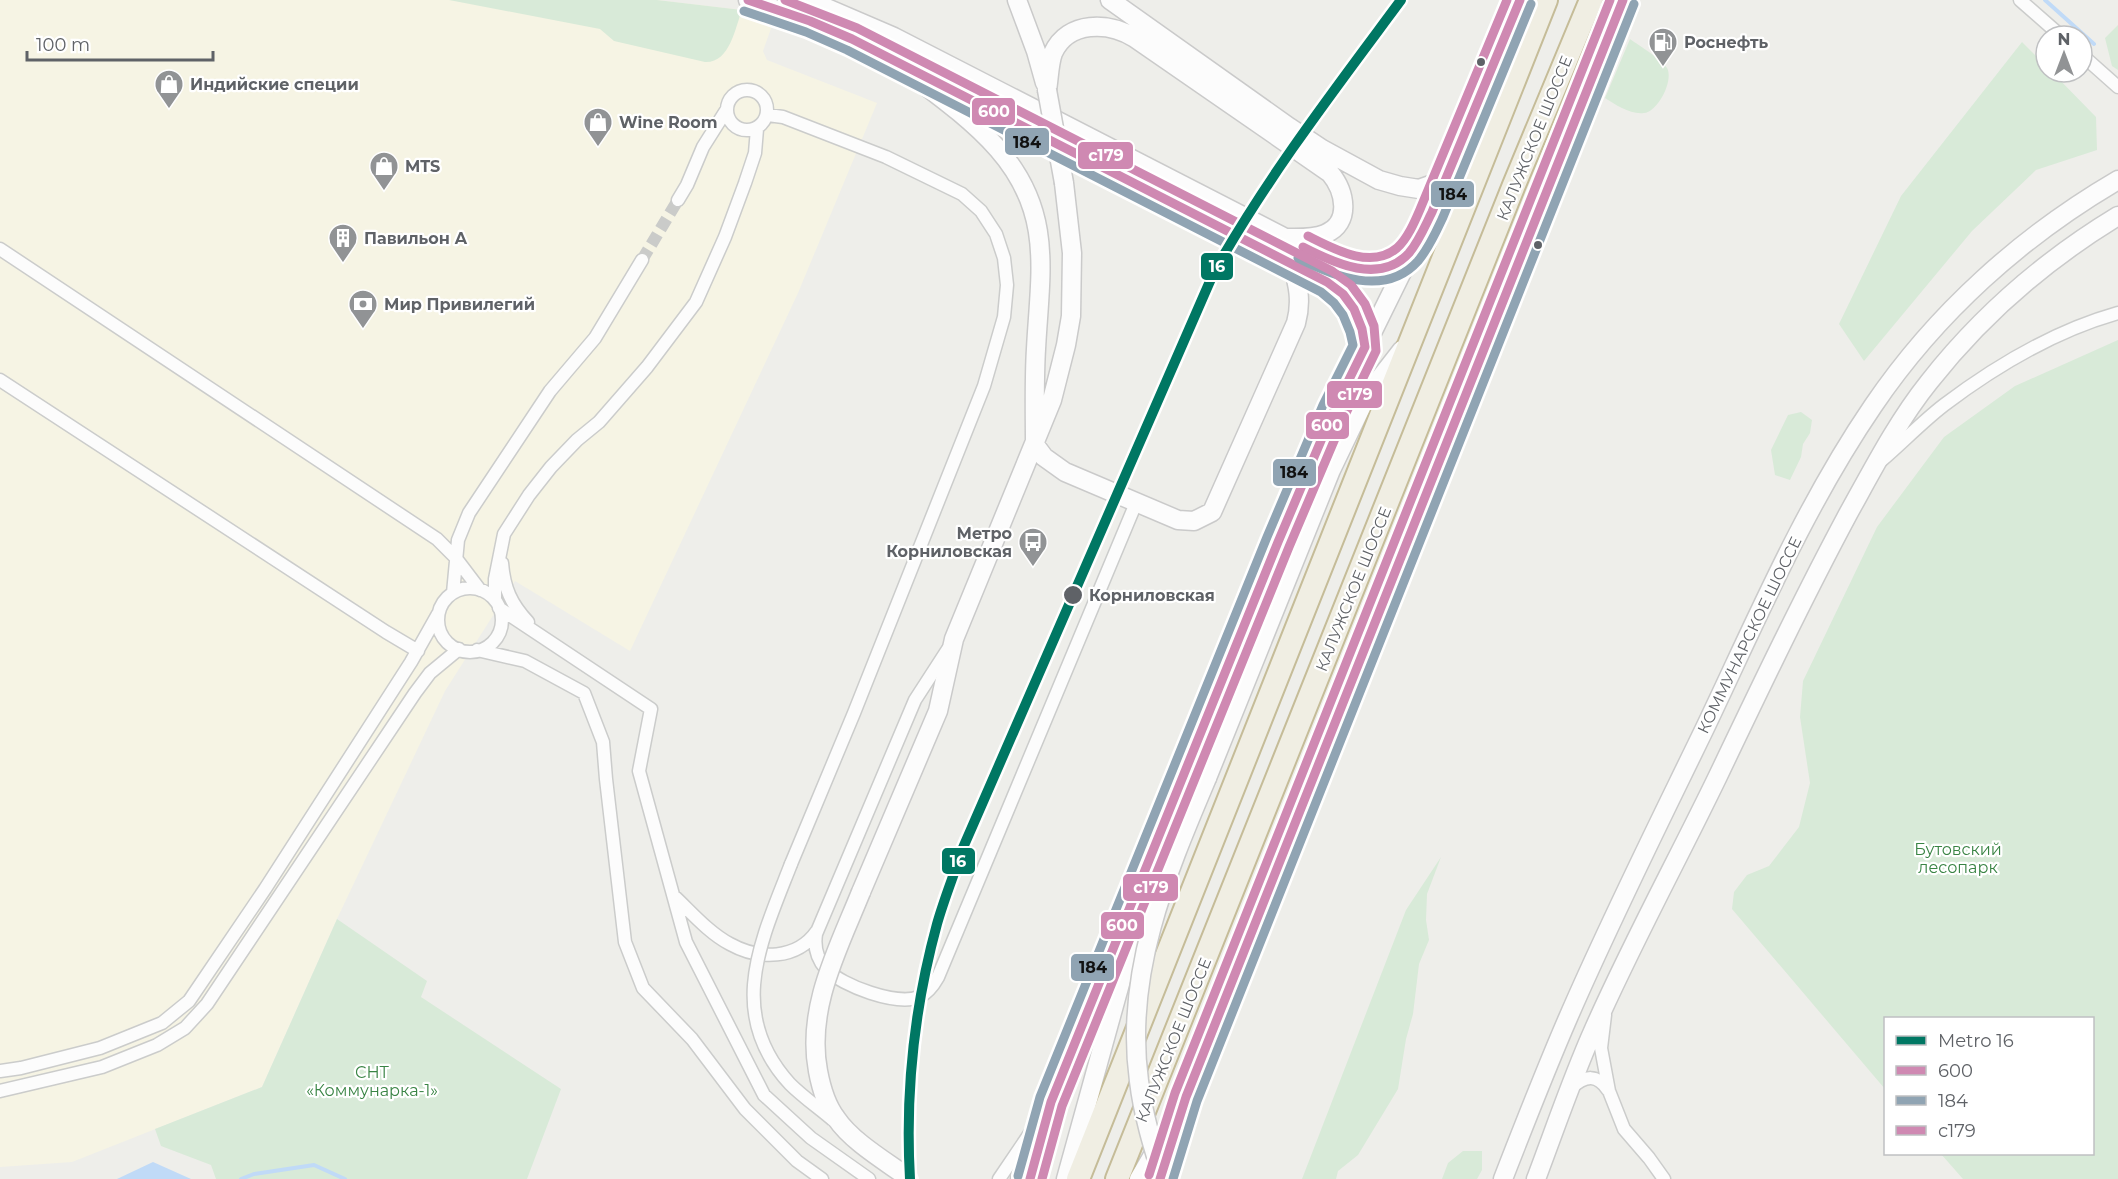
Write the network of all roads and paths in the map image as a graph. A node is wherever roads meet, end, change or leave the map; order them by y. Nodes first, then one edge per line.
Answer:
1 (748, 0) edge
2 (808, 0) edge
3 (1017, 0) edge
4 (1110, 0) edge
5 (1520, 0) edge
6 (1546, 0) edge
7 (1591, 0) edge
8 (1623, 0) edge
9 (2020, 0) edge
10 (2047, 24) edge
11 (889, 58) junction
12 (2094, 66) edge
13 (2118, 87) edge
14 (1047, 90) junction
15 (726, 109) junction
16 (768, 115) junction
17 (757, 129) junction
18 (1452, 165) junction
19 (2118, 180) edge
20 (678, 200) tunnel mouth
21 (2118, 216) edge
22 (1286, 238) junction
23 (1413, 248) junction
24 (0, 249) edge
25 (642, 260) tunnel mouth
26 (1292, 263) junction
27 (2118, 313) edge
28 (1413, 336) junction
29 (1365, 347) junction
30 (0, 380) edge
31 (1035, 445) junction
32 (1873, 469) junction
33 (1136, 503) junction
34 (504, 534) junction
35 (456, 557) junction
36 (480, 590) junction
37 (453, 593) junction
38 (497, 604) junction
39 (438, 614) junction
40 (542, 635) junction
41 (954, 639) junction
42 (459, 649) junction
43 (477, 650) junction
44 (418, 651) junction
45 (1164, 820) junction
46 (673, 895) junction
47 (817, 930) junction
48 (1606, 1004) junction
49 (0, 1071) edge
50 (1570, 1089) junction
51 (0, 1091) edge
52 (1609, 1091) junction
53 (1186, 1097) junction
54 (1051, 1102) junction
55 (850, 1134) junction
56 (822, 1179) edge
57 (869, 1179) edge
58 (910, 1179) edge
59 (999, 1179) edge
60 (1020, 1179) edge
61 (1030, 1179) edge
62 (1066, 1179) edge
63 (1078, 1179) edge
64 (1117, 1179) edge
65 (1139, 1179) edge
66 (1162, 1179) edge
67 (1503, 1179) edge
68 (1536, 1179) edge
69 (1664, 1179) edge

1 - 11 main road
2 - 22 main road
3 - 14 main road
4 - 18 main road
5 - 18 main road
6 - 28 highway
7 - 64 highway, КАЛУЖСКОЕ ШОССЕ
8 - 53 main road
9 - 10 street
11 - 26 main road
11 - 31 main road
12 - 13 street
14 - 22 main road
14 - 31 main road, bridge
15 - 16 street
15 - 17 street
15 - 20 street
16 - 17 street
16 - 55 street, bridge
17 - 34 street
18 - 23 main road
19 - 67 main road, КОММУНАРСКОЕ ШОССЕ
21 - 32 main road, КОММУНАРСКОЕ ШОССЕ
22 - 23 main road
23 - 29 main road
24 - 35 street
25 - 35 street
26 - 29 main road
26 - 33 main road
27 - 32 street
28 - 63 highway
28 - 66 main road, bridge
29 - 45 main road
30 - 44 street
31 - 33 main road
31 - 41 main road
32 - 48 main road, КОММУНАРСКОЕ ШОССЕ
33 - 47 street
34 - 38 street
34 - 40 street
35 - 36 street
35 - 37 street
36 - 37 street
36 - 38 street
37 - 39 street
38 - 40 street
38 - 43 street
39 - 42 street
39 - 44 street
40 - 46 street
41 - 47 street
41 - 55 main road, bridge
42 - 43 street
42 - 51 street
43 - 56 street
44 - 49 street
45 - 54 main road
45 - 62 main road
46 - 47 street
46 - 57 street
48 - 50 main road, КОММУНАРСКОЕ ШОССЕ
48 - 52 street
50 - 52 street
50 - 68 main road, КОММУНАРСКОЕ ШОССЕ
52 - 69 street
53 - 65 main road
53 - 66 main road
54 - 59 street
54 - 60 main road
54 - 61 main road
55 - 58 main road, bridge

